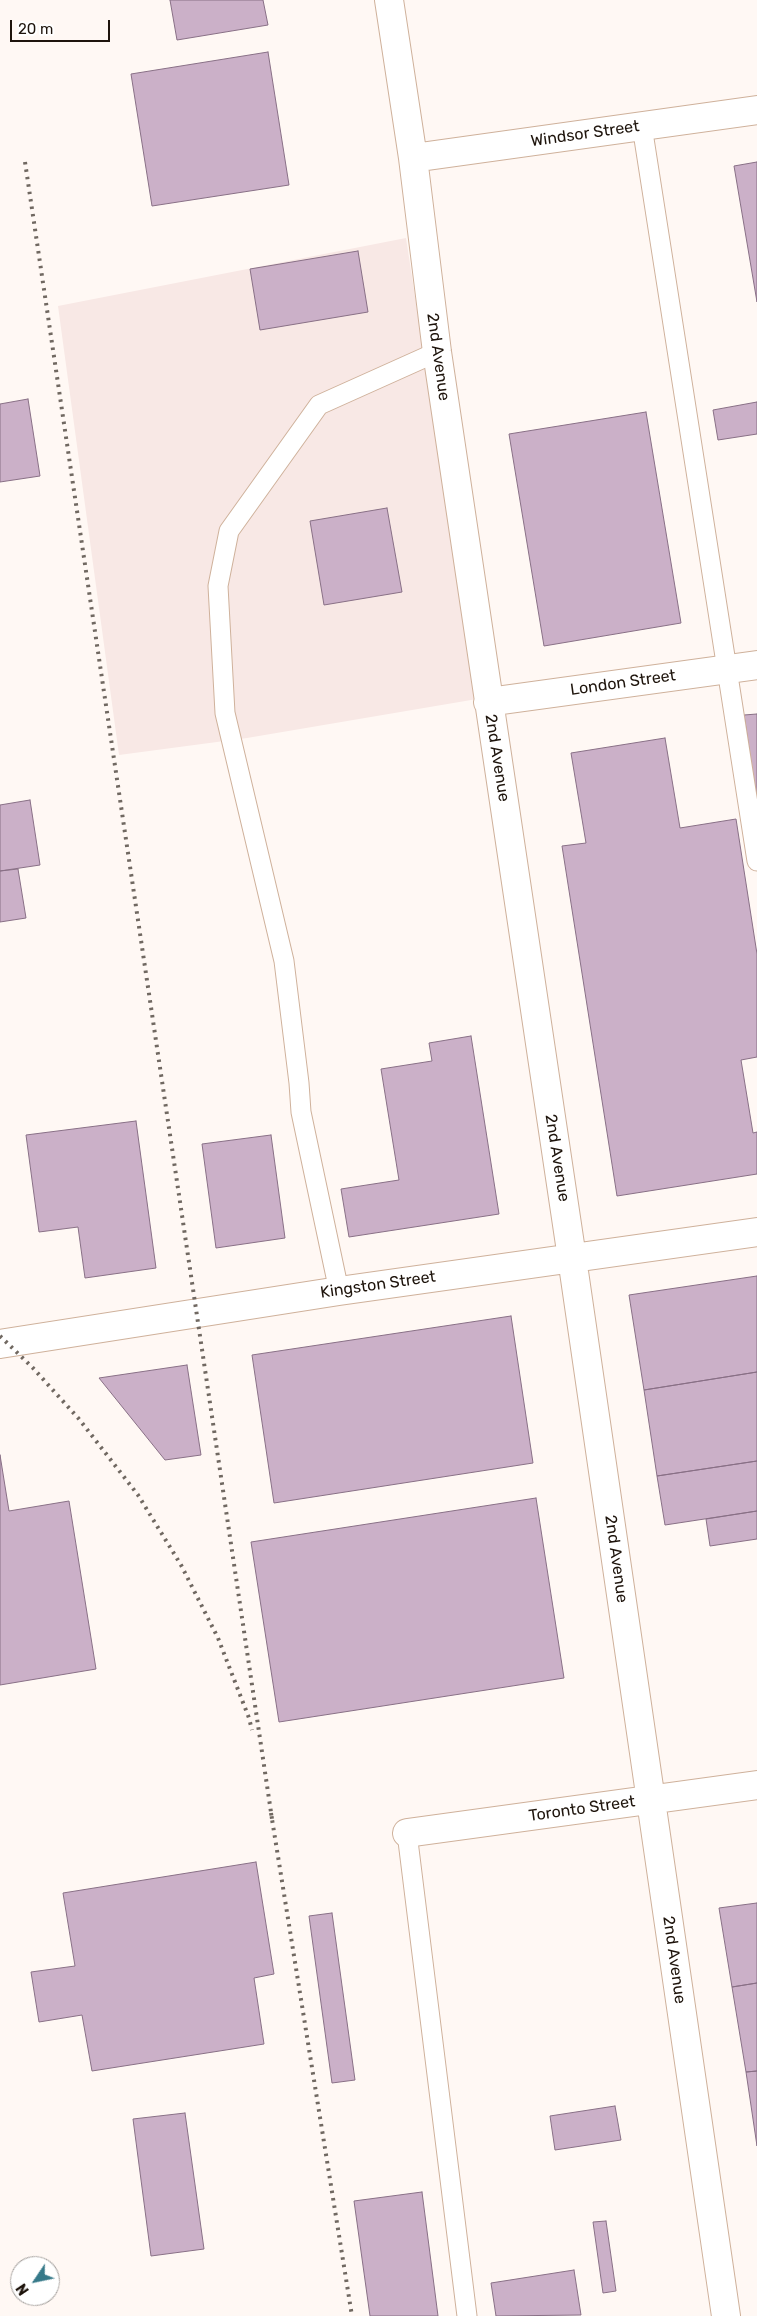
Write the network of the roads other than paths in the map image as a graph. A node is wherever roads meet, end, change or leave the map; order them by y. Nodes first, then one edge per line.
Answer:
1 (389, 0) edge
2 (757, 110) edge
3 (642, 126) junction
4 (413, 158) junction
5 (437, 352) junction
6 (757, 665) edge
7 (727, 669) junction
8 (488, 702) junction
9 (757, 861) edge
10 (757, 1232) edge
11 (572, 1258) junction
12 (339, 1291) junction
13 (0, 1344) edge
14 (757, 1785) edge
15 (651, 1800) junction
16 (407, 1833) joint
17 (466, 2316) edge
18 (726, 2316) edge

1 - 4 street, 2nd Avenue
2 - 3 street, Windsor Street
3 - 4 street, Windsor Street
3 - 7 lane
4 - 5 street, 2nd Avenue
5 - 8 street, 2nd Avenue
5 - 12 lane
6 - 7 street, London Street
7 - 8 street, London Street
7 - 9 lane
8 - 11 street, 2nd Avenue
10 - 11 street, Kingston Street
11 - 12 street, Kingston Street
11 - 15 street, 2nd Avenue
12 - 13 street, Kingston Street
14 - 15 street, Toronto Street
15 - 16 street, Toronto Street
15 - 18 street, 2nd Avenue
16 - 17 lane

